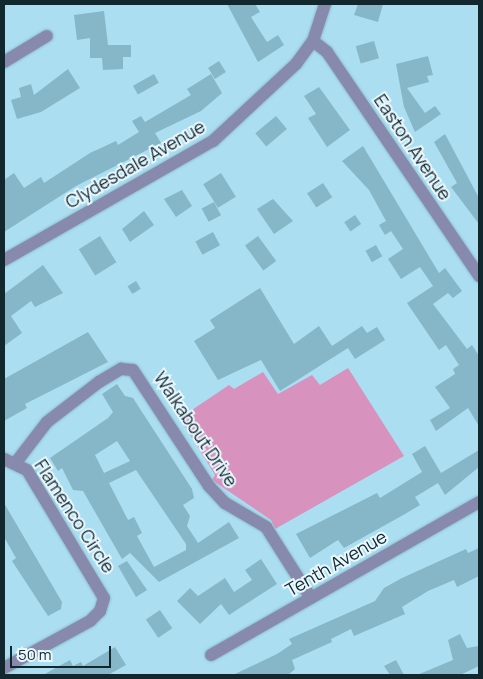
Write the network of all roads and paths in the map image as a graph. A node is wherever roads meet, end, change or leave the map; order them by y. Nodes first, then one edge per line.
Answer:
1 (325, 4) edge
2 (47, 36) dead end
3 (313, 41) junction
4 (4, 62) edge
5 (4, 260) edge
6 (479, 276) edge
7 (4, 458) edge
8 (17, 461) junction
9 (479, 502) edge
10 (310, 598) junction
11 (211, 655) dead end
12 (4, 668) edge

1 - 3 street, Clydesdale Avenue
2 - 4 street
3 - 5 street, Clydesdale Avenue
3 - 6 street, Easton Avenue
7 - 8 street, Flamenco Circle
8 - 10 street, Walkabout Drive
8 - 12 street, Flamenco Circle
9 - 10 street, Tenth Avenue
10 - 11 street, Tenth Avenue

